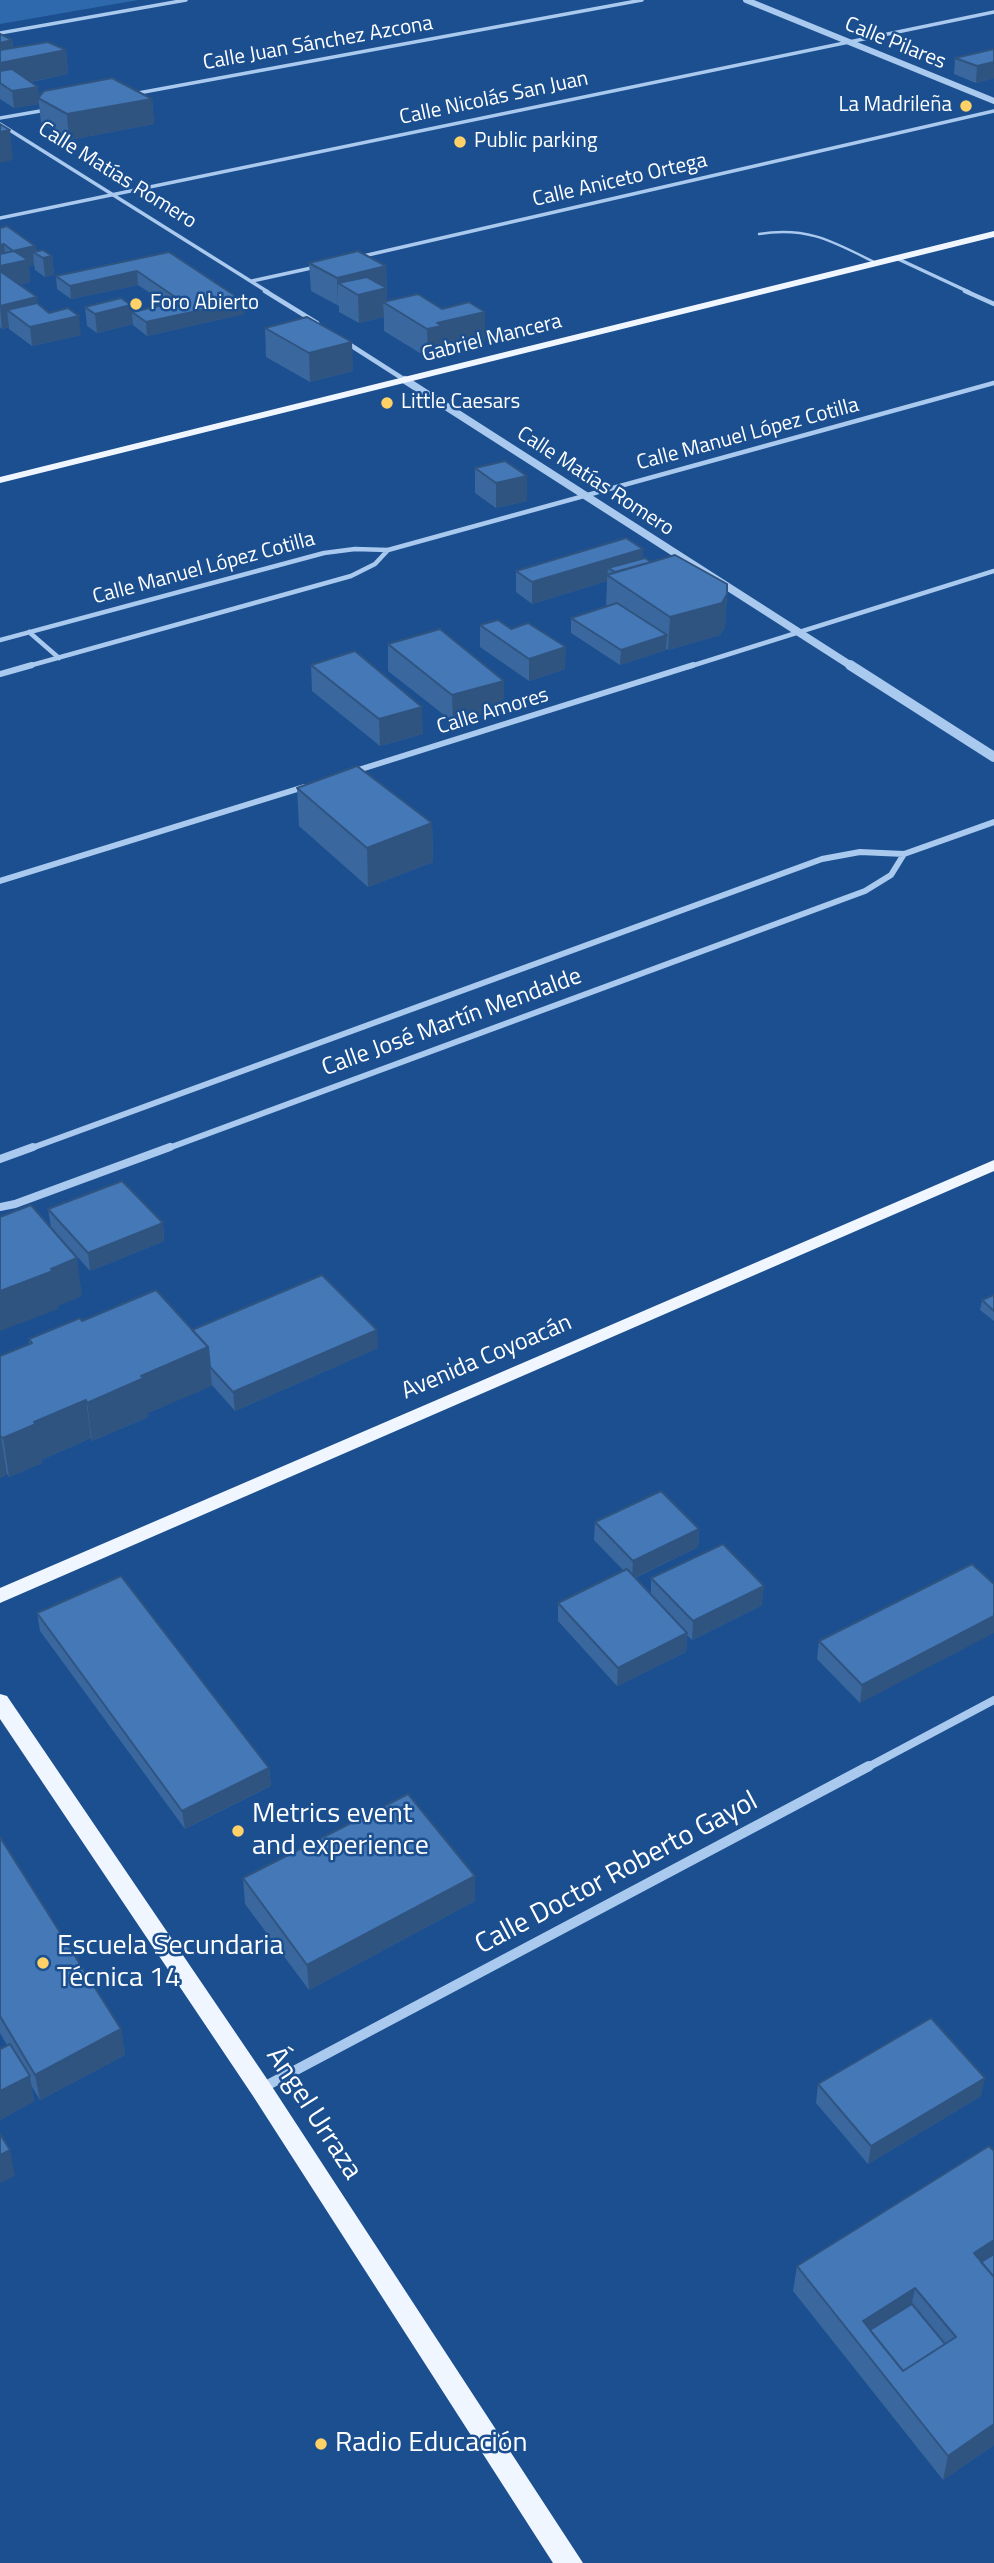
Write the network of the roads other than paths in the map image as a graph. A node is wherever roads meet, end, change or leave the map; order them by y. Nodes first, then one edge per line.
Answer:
1 (186, 0) edge
2 (642, 0) edge
3 (746, 0) edge
4 (994, 12) edge
5 (0, 33) edge
6 (847, 41) junction
7 (123, 96) edge
8 (994, 101) edge
9 (55, 108) edge
10 (994, 111) edge
11 (0, 118) edge
12 (0, 124) edge
13 (115, 195) junction
14 (0, 218) edge
15 (759, 234) dead end
16 (994, 234) edge
17 (896, 258) junction
18 (347, 260) edge
19 (876, 263) junction
20 (320, 266) edge
21 (252, 281) junction
22 (994, 304) edge
23 (323, 327) edge
24 (334, 335) edge
25 (405, 380) junction
26 (994, 383) edge
27 (0, 480) edge
28 (584, 496) junction
29 (388, 550) junction
30 (994, 571) edge
31 (29, 632) junction
32 (801, 633) junction
33 (0, 640) edge
34 (59, 658) junction
35 (0, 674) edge
36 (994, 757) edge
37 (347, 774) edge
38 (307, 786) edge
39 (994, 822) edge
40 (904, 854) junction
41 (0, 881) edge
42 (0, 1159) edge
43 (994, 1165) edge
44 (0, 1207) edge
45 (0, 1597) edge
46 (994, 1699) edge
47 (0, 1702) edge
48 (261, 2089) junction
49 (569, 2563) edge

1 - 5 street
2 - 7 street, Calle Juan Sánchez Azcona
3 - 6 street, Calle Pilares
4 - 6 street, Calle Nicolás San Juan
6 - 8 street, Calle Pilares
6 - 13 street, Calle Nicolás San Juan
9 - 11 street
10 - 18 street, Calle Aniceto Ortega
12 - 13 street, Calle Matías Romero
13 - 14 street, Calle Nicolás San Juan
13 - 21 street, Calle Matías Romero
15 - 19 lane
16 - 17 main road, Gabriel Mancera
17 - 19 main road, Gabriel Mancera
17 - 22 street
19 - 25 main road, Gabriel Mancera
20 - 21 street
21 - 23 street, Calle Matías Romero
24 - 25 street, Calle Matías Romero
25 - 27 main road, Gabriel Mancera
25 - 28 street, Calle Matías Romero
26 - 28 street, Calle Manuel López Cotilla
28 - 29 street, Calle Manuel López Cotilla
28 - 32 street, Calle Matías Romero
29 - 31 street, Calle Manuel López Cotilla
29 - 34 street, Calle Manuel López Cotilla
30 - 32 street, Calle Amores
31 - 33 street, Calle Manuel López Cotilla
31 - 34 street
32 - 36 street, Calle Matías Romero
32 - 37 street, Calle Amores
34 - 35 street, Calle Manuel López Cotilla
38 - 41 street
39 - 40 street, Calle José Martín Mendalde
40 - 42 street, Calle José Martín Mendalde
40 - 44 street, Calle José Martín Mendalde
43 - 45 main road, Avenida Coyoacán
46 - 48 street, Calle Doctor Roberto Gayol
47 - 48 main road, Ángel Urraza
48 - 49 main road, Ángel Urraza

